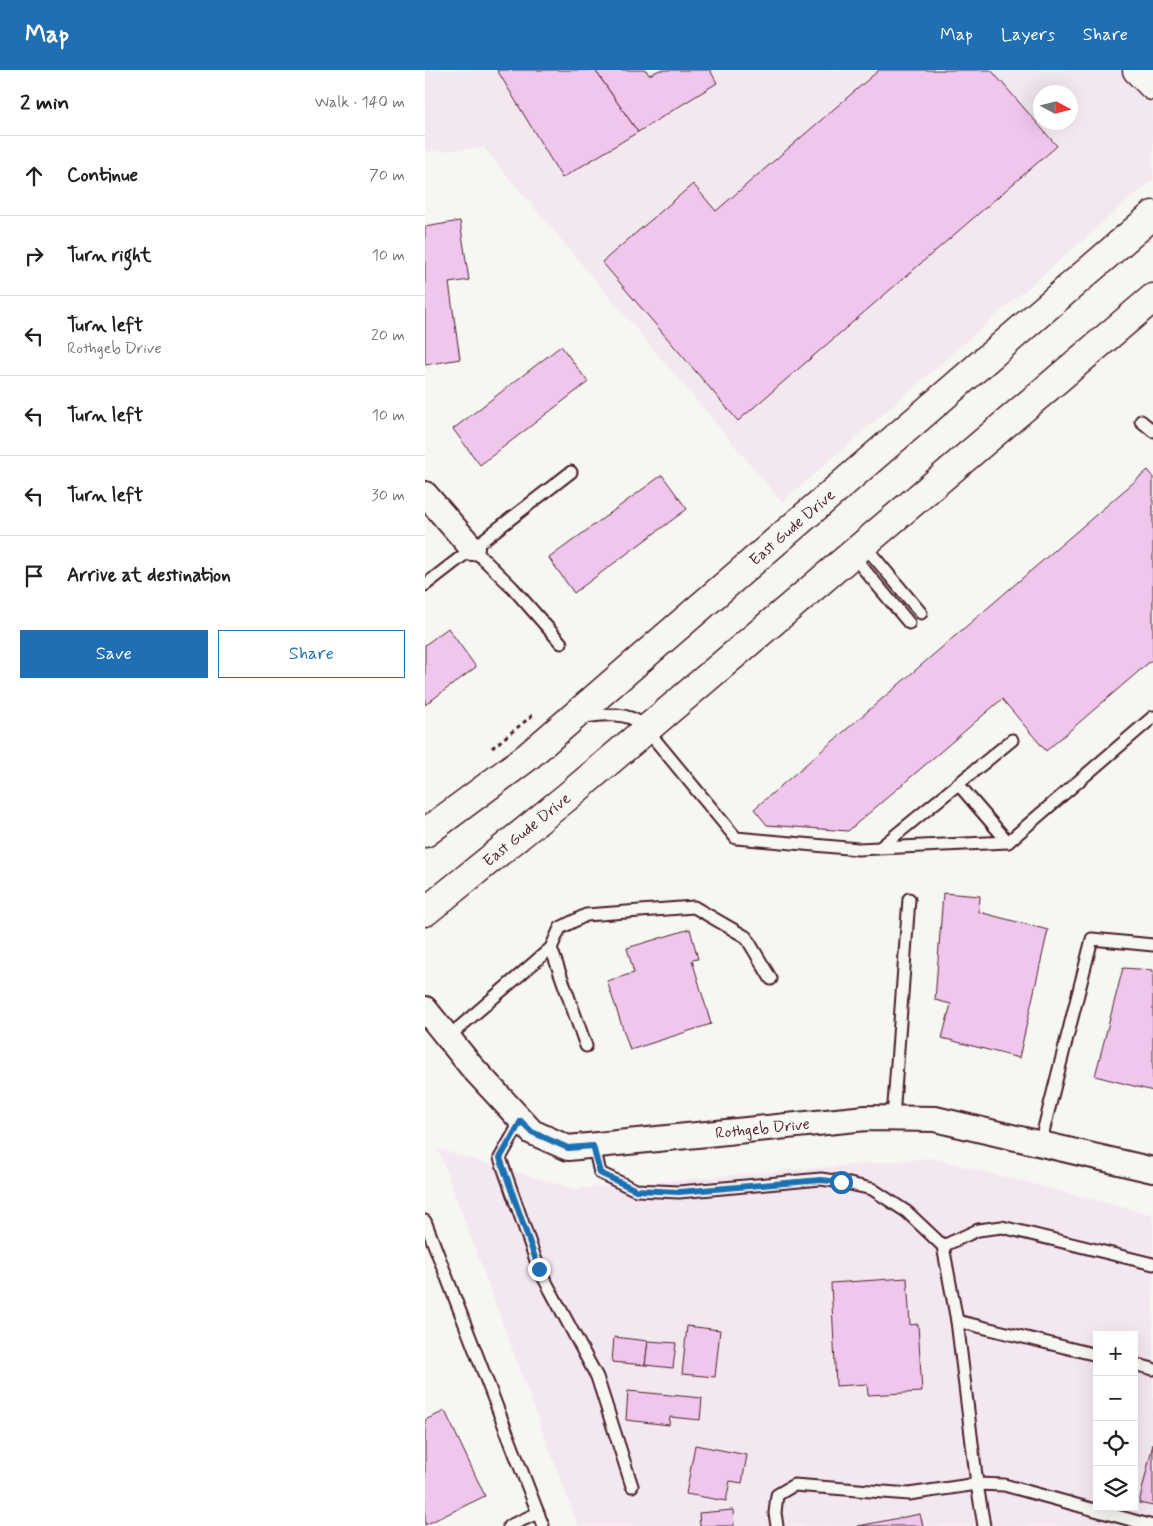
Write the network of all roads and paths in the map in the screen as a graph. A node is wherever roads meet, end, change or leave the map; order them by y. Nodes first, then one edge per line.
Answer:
1 (1137, 70) edge
2 (1153, 86) edge
3 (1153, 215) edge
4 (1153, 298) edge
5 (1141, 421) dead end
6 (1153, 432) edge
7 (571, 472) dead end
8 (425, 494) edge
9 (471, 548) junction
10 (858, 550) junction
11 (425, 584) edge
12 (921, 613) dead end
13 (909, 623) dead end
14 (561, 643) dead end
15 (1153, 717) edge
16 (572, 718) junction
17 (647, 730) junction
18 (1012, 740) dead end
19 (959, 784) junction
20 (425, 833) edge
21 (1007, 842) junction
22 (881, 847) junction
23 (909, 899) dead end
24 (425, 912) edge
25 (1153, 945) edge
26 (551, 948) junction
27 (771, 979) dead end
28 (425, 1009) edge
29 (447, 1038) junction
30 (586, 1046) dead end
31 (893, 1118) junction
32 (521, 1121) junction
33 (1040, 1144) junction
34 (593, 1146) junction
35 (1153, 1170) edge
36 (425, 1221) edge
37 (943, 1246) junction
38 (1153, 1264) edge
39 (957, 1321) junction
40 (1093, 1354) edge
41 (1138, 1365) edge
42 (1153, 1369) edge
43 (977, 1484) junction
44 (633, 1486) dead end
45 (538, 1512) junction
46 (509, 1526) edge
47 (543, 1526) edge
48 (777, 1526) edge
49 (984, 1526) edge
50 (1153, 1526) edge

1 - 2 main road
3 - 16 main road, East Gude Drive
4 - 10 main road, East Gude Drive
5 - 6 lane
7 - 9 lane
8 - 9 street
9 - 11 lane
9 - 14 lane
10 - 12 lane
10 - 13 lane
10 - 17 main road, East Gude Drive
15 - 21 lane
16 - 17 lane
16 - 20 main road, East Gude Drive
17 - 22 lane
17 - 24 main road, East Gude Drive
18 - 19 lane
19 - 21 lane
19 - 22 lane
21 - 22 lane
23 - 31 lane
25 - 33 lane
26 - 27 lane
26 - 29 lane
26 - 30 lane
28 - 29 street, Rothgeb Drive
29 - 32 street, Rothgeb Drive
31 - 33 street, Rothgeb Drive
31 - 34 street, Rothgeb Drive
32 - 34 street, Rothgeb Drive
32 - 44 lane
33 - 35 street, Rothgeb Drive
34 - 37 lane
36 - 45 lane
37 - 38 lane
37 - 39 lane
39 - 40 lane
39 - 43 lane
41 - 42 lane
43 - 48 lane
43 - 49 lane
43 - 50 lane
45 - 46 lane
45 - 47 lane

